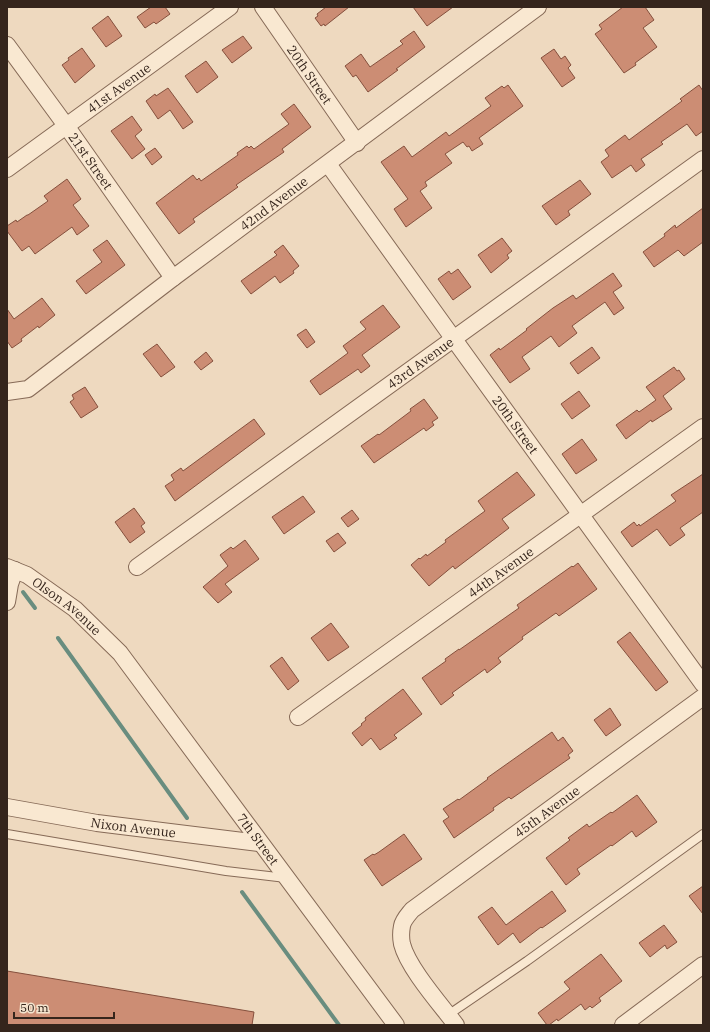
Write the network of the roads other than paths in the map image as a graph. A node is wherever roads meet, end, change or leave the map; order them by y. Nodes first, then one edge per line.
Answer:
1 (230, 7) edge
2 (263, 7) edge
3 (538, 7) edge
4 (7, 45) edge
5 (67, 126) junction
6 (357, 143) junction
7 (703, 159) edge
8 (328, 164) junction
9 (7, 169) edge
10 (173, 278) junction
11 (453, 338) junction
12 (7, 392) edge
13 (703, 427) edge
14 (581, 515) junction
15 (137, 567) dead end
16 (11, 568) edge
17 (7, 602) edge
18 (120, 653) joint
19 (703, 684) edge
20 (703, 697) edge
21 (298, 717) dead end
22 (7, 807) edge
23 (7, 834) edge
24 (703, 834) edge
25 (259, 843) junction
26 (286, 878) junction
27 (703, 965) edge
28 (452, 1020) edge
29 (396, 1025) edge
30 (623, 1025) edge

1 - 5 street, 41st Avenue
2 - 6 street, 20th Street
3 - 6 street, 42nd Avenue
4 - 5 street, 21st Street
5 - 9 street, 41st Avenue
5 - 10 street, 21st Street
6 - 8 street, 42nd Avenue
7 - 11 street, 43rd Avenue
8 - 10 street, 42nd Avenue
8 - 11 street, 20th Street
10 - 12 street, 42nd Avenue
11 - 14 street, 20th Street
11 - 15 street, 43rd Avenue
13 - 14 street, 44th Avenue
14 - 19 street, 20th Street
14 - 21 street, 44th Avenue
16 - 17 street
16 - 18 street, Olson Avenue
18 - 25 street, 7th Street
20 - 28 street, 45th Avenue
22 - 25 street, Nixon Avenue
23 - 26 lane
24 - 28 lane
25 - 26 street, 7th Street
26 - 29 street, 7th Street
27 - 30 street

